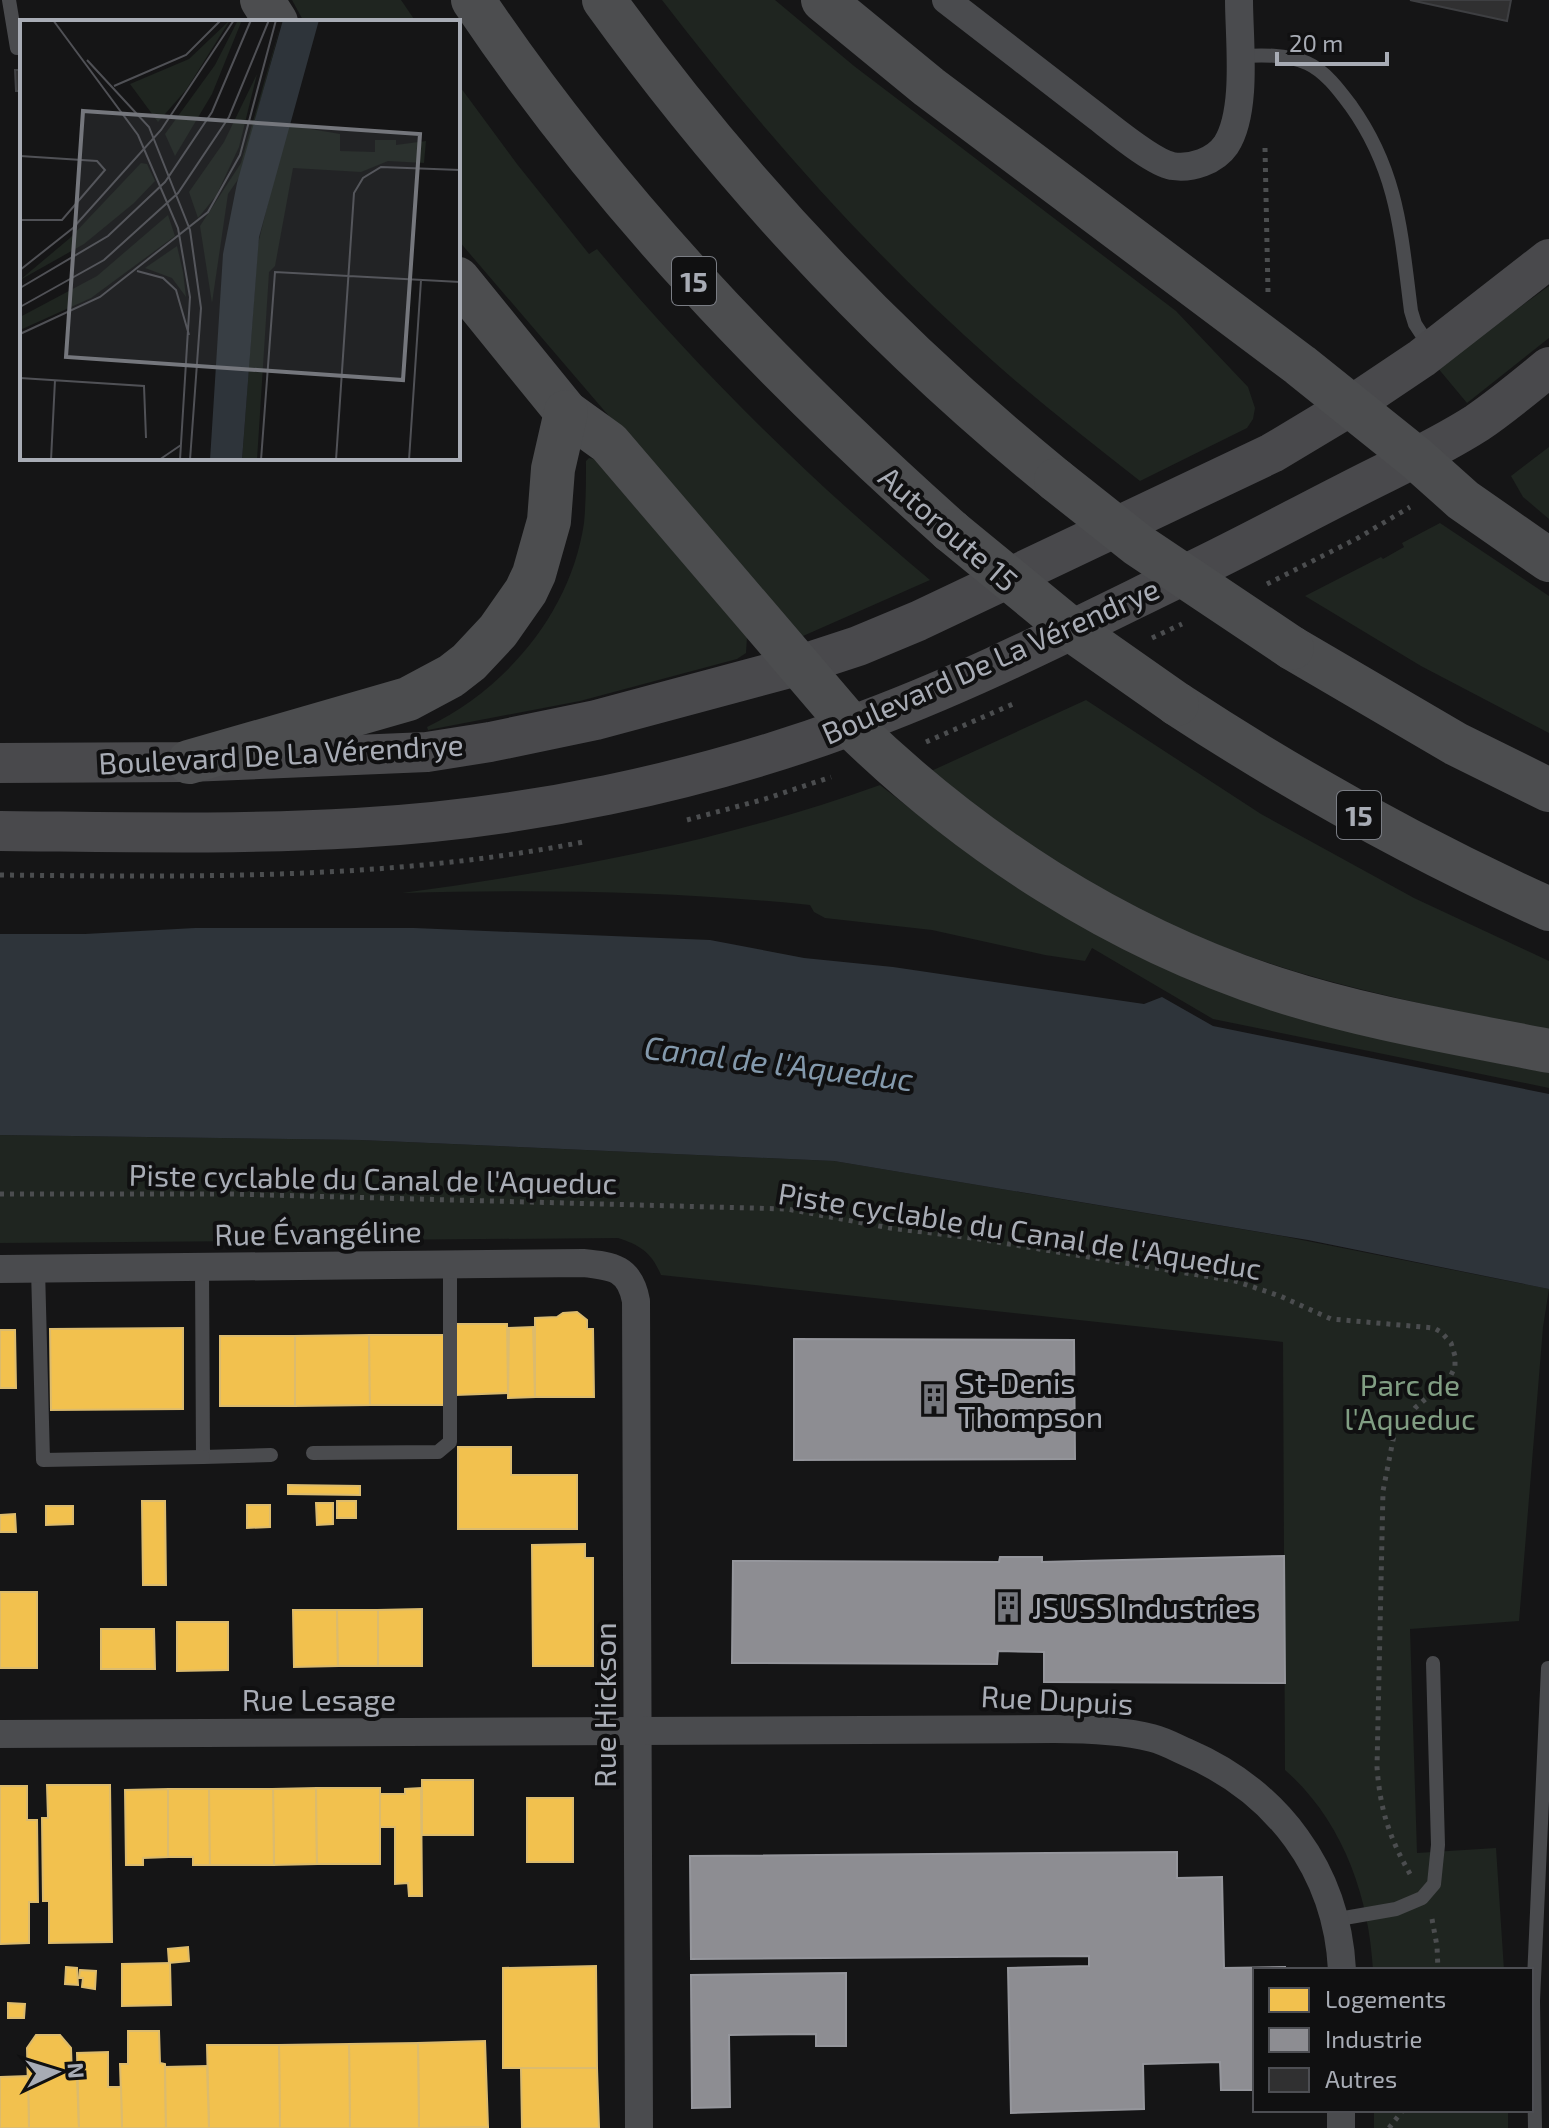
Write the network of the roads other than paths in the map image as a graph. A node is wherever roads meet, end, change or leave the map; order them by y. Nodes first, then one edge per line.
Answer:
1 (9, 0) edge
2 (262, 0) edge
3 (473, 0) edge
4 (604, 0) edge
5 (823, 0) edge
6 (946, 0) edge
7 (1239, 0) edge
8 (275, 20) edge
9 (17, 48) dead end
10 (1239, 56) junction
11 (1549, 259) edge
12 (460, 281) edge
13 (1432, 350) junction
14 (1549, 367) edge
15 (1352, 405) junction
16 (566, 412) junction
17 (1416, 458) junction
18 (1549, 560) edge
19 (797, 666) junction
20 (851, 726) junction
21 (189, 762) junction
22 (0, 763) edge
23 (1549, 790) edge
24 (0, 831) edge
25 (1549, 909) edge
26 (1549, 1051) edge
27 (450, 1264) junction
28 (202, 1267) junction
29 (0, 1269) edge
30 (38, 1269) junction
31 (631, 1282) joint
32 (313, 1453) dead end
33 (271, 1455) dead end
34 (203, 1457) junction
35 (1433, 1663) dead end
36 (1548, 1668) edge
37 (638, 1731) junction
38 (0, 1734) edge
39 (1333, 1920) junction
40 (1342, 1968) edge
41 (639, 2128) edge
42 (1535, 2128) edge

1 - 9 lane
2 - 8 highway
3 - 25 highway, Autoroute 15 / 15, bridge
4 - 23 highway, bridge
5 - 15 highway
6 - 10 street
7 - 10 street
10 - 13 lane
11 - 13 main road, Boulevard De La Vérendrye
12 - 16 highway
13 - 15 main road, Boulevard De La Vérendrye
14 - 17 main road, Boulevard De La Vérendrye
15 - 17 highway
15 - 19 main road, Boulevard De La Vérendrye
16 - 19 highway
16 - 21 highway
17 - 18 highway
17 - 20 main road, Boulevard De La Vérendrye
19 - 20 highway
19 - 21 main road, Boulevard De La Vérendrye
20 - 24 main road, Boulevard De La Vérendrye
20 - 26 highway
21 - 22 main road, Boulevard De La Vérendrye
27 - 28 street, Rue Évangéline
27 - 31 street, Rue Évangéline
27 - 32 lane
28 - 30 street, Rue Évangéline
28 - 34 lane
29 - 30 street, Rue Évangéline
30 - 34 lane
31 - 37 street, Rue Hickson
33 - 34 lane
35 - 39 lane
36 - 42 lane
37 - 38 street, Rue Lesage
37 - 39 street, Rue Dupuis
37 - 41 street, Rue Hickson
39 - 40 street, Rue Dupuis

